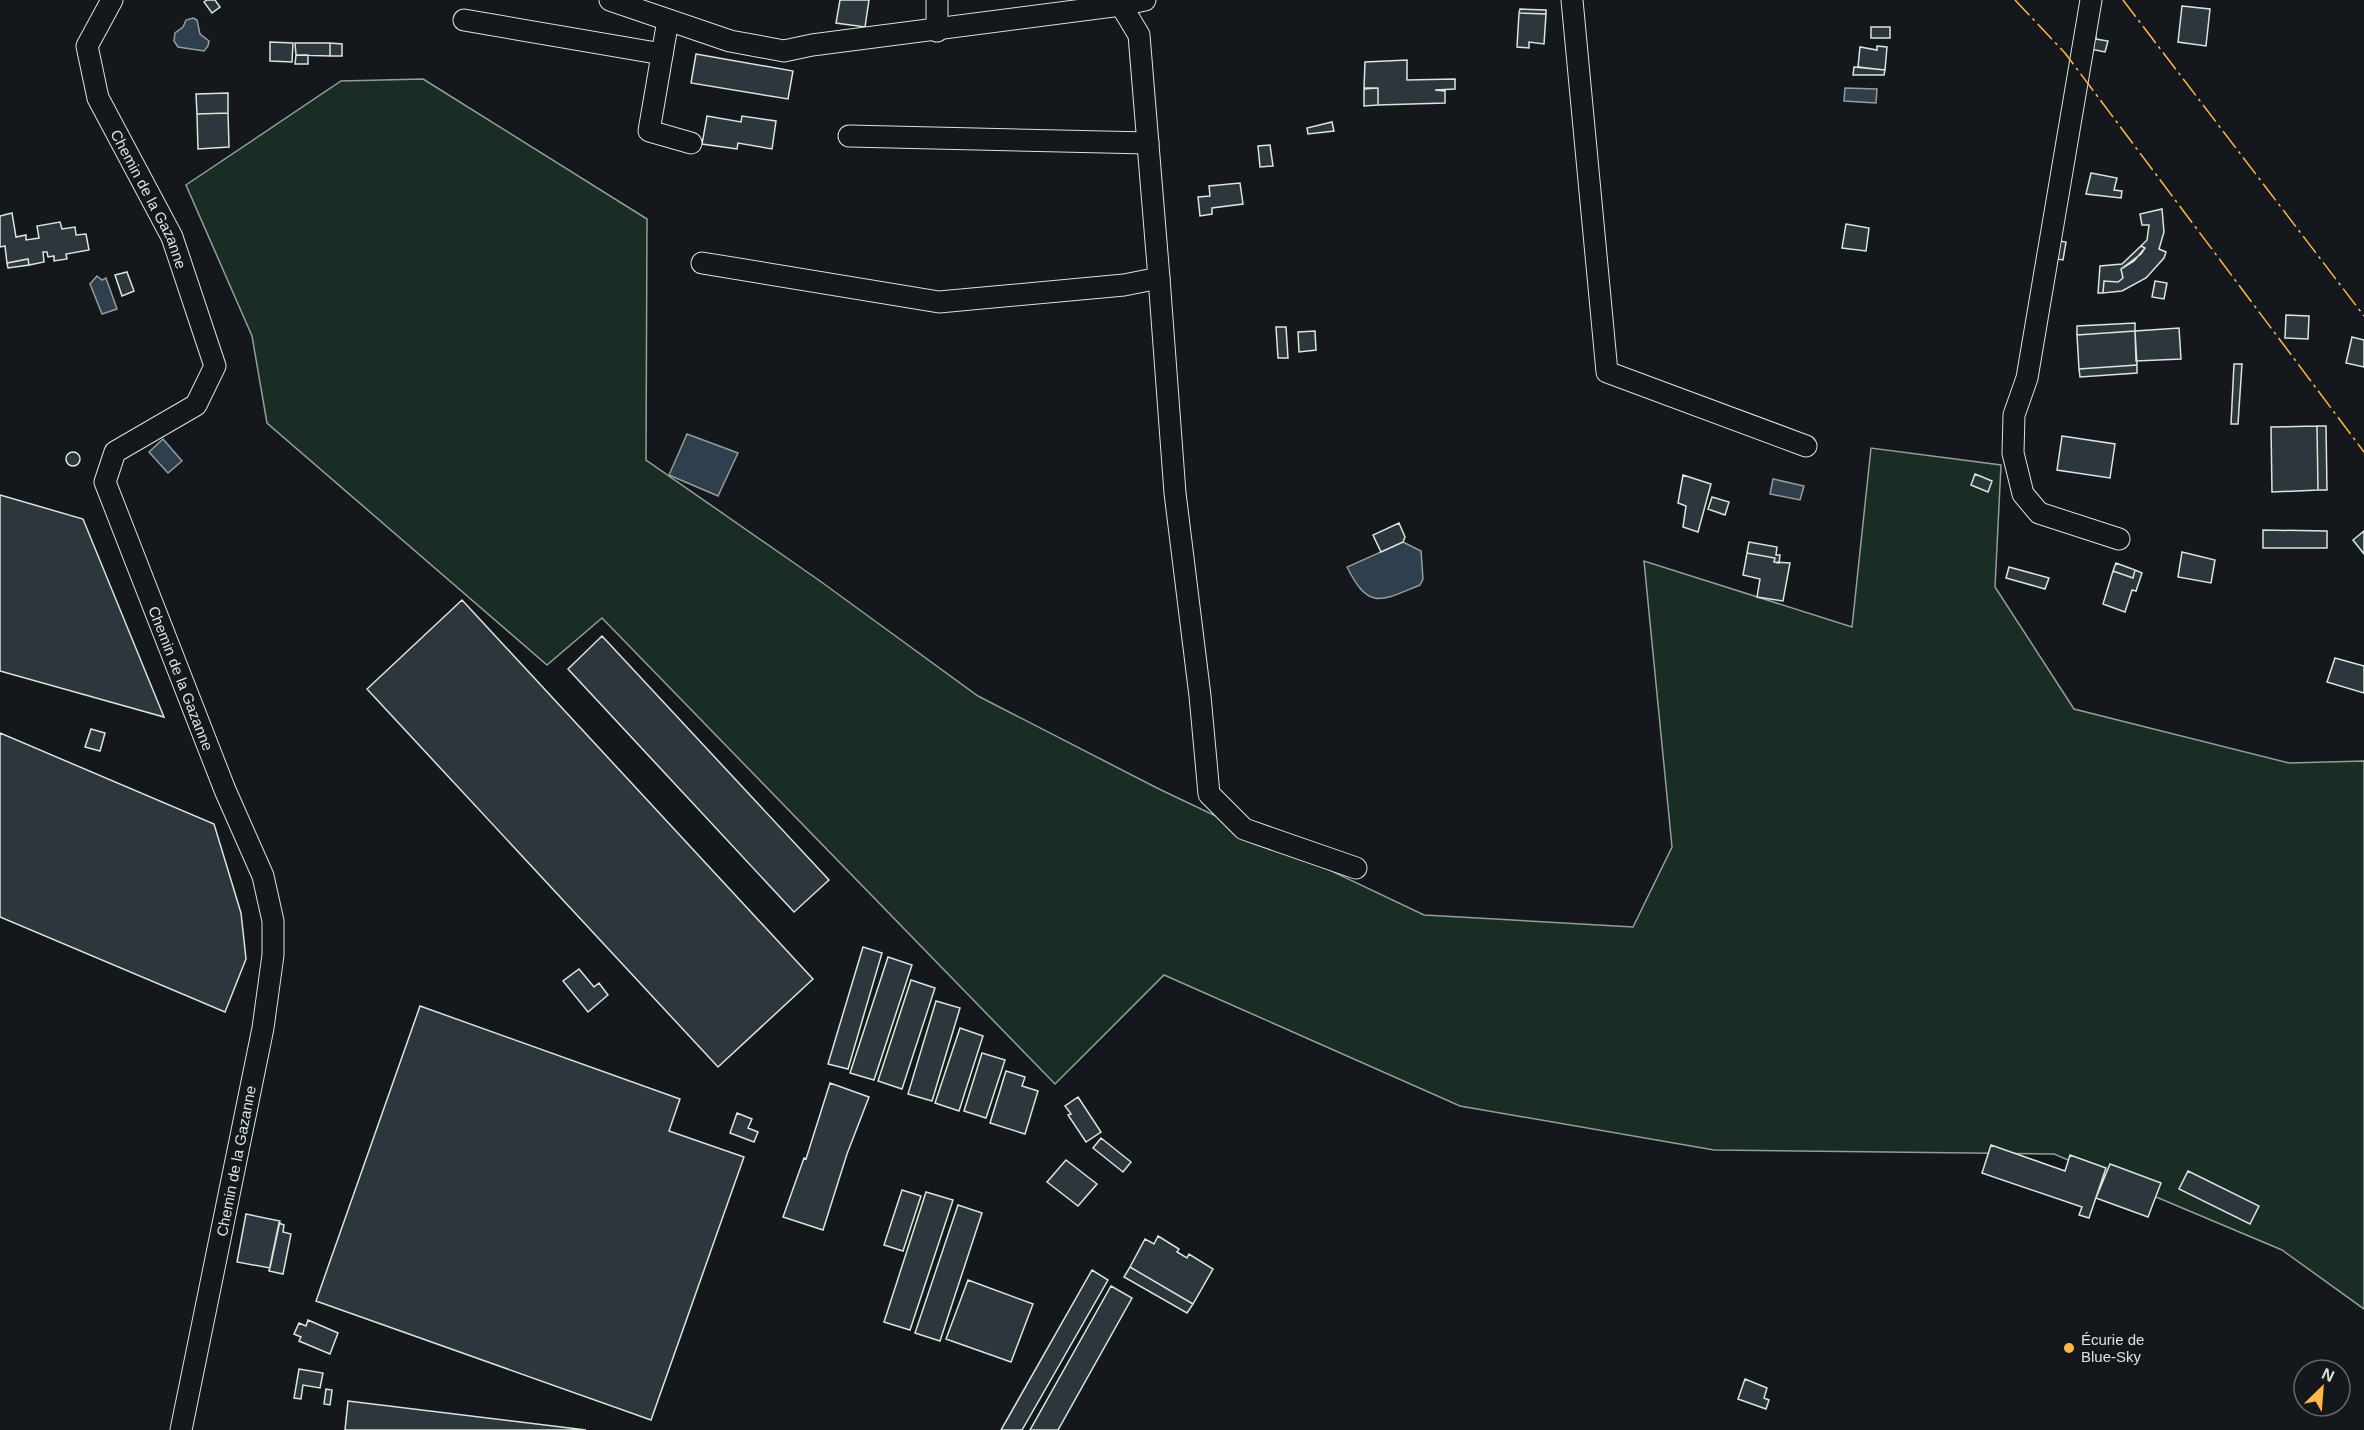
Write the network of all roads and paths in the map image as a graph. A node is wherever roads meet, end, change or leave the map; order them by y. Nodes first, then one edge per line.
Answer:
1 (112, 0) edge
2 (610, 0) edge
3 (937, 0) edge
4 (1145, 0) edge
5 (1572, 0) edge
6 (2091, 0) edge
7 (1121, 3) edge
8 (464, 20) dead end
9 (668, 20) junction
10 (937, 31) junction
11 (662, 54) junction
12 (849, 136) dead end
13 (691, 143) dead end
14 (1148, 143) junction
15 (702, 263) dead end
16 (1159, 278) junction
17 (1806, 446) dead end
18 (2119, 539) dead end
19 (1356, 868) dead end
20 (182, 1430) edge

1 - 20 street, Chemin de la Gazanne
2 - 9 street
3 - 10 street
4 - 7 street
5 - 17 street
6 - 18 street
7 - 10 street
7 - 14 street
8 - 11 street
9 - 10 street
9 - 11 street
11 - 13 street
12 - 14 street
14 - 16 street
15 - 16 street
16 - 19 street

